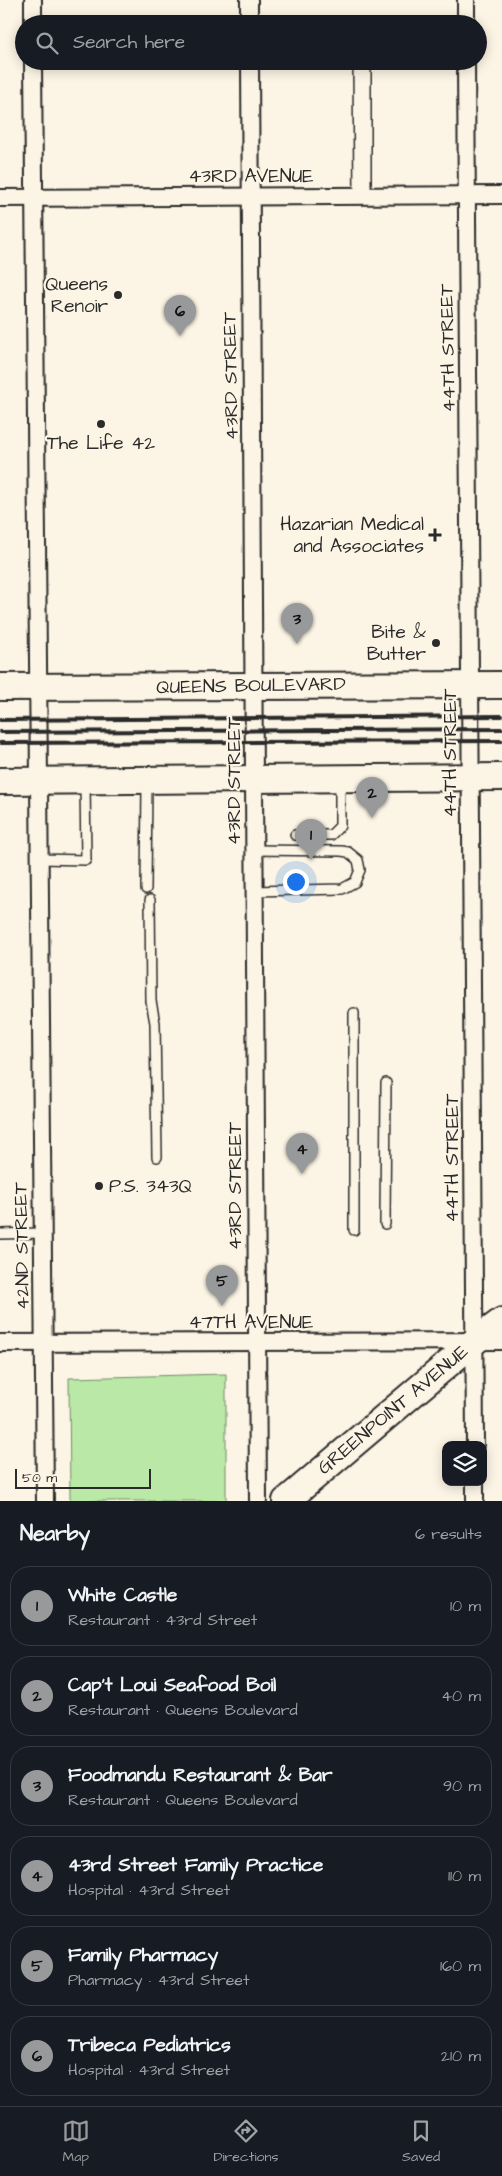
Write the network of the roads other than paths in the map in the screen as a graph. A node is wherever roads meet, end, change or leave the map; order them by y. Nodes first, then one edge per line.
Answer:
1 (32, 0) edge
2 (249, 0) edge
3 (466, 0) edge
4 (33, 15) edge
5 (249, 15) edge
6 (466, 15) edge
7 (33, 70) edge
8 (250, 70) edge
9 (358, 70) edge
10 (366, 70) edge
11 (466, 70) edge
12 (362, 195) junction
13 (467, 195) junction
14 (502, 195) edge
15 (250, 196) junction
16 (33, 197) junction
17 (0, 198) edge
18 (470, 685) junction
19 (502, 685) edge
20 (254, 686) junction
21 (0, 687) edge
22 (38, 688) junction
23 (340, 778) junction
24 (470, 778) junction
25 (502, 778) edge
26 (254, 779) junction
27 (39, 780) junction
28 (85, 780) junction
29 (147, 780) junction
30 (0, 781) edge
31 (295, 835) dead end
32 (253, 850) junction
33 (39, 859) junction
34 (146, 889) dead end
35 (253, 891) junction
36 (150, 900) dead end
37 (354, 1013) dead end
38 (386, 1083) dead end
39 (157, 1157) dead end
40 (384, 1224) dead end
41 (354, 1230) dead end
42 (42, 1233) junction
43 (0, 1234) edge
44 (502, 1321) edge
45 (475, 1341) junction
46 (502, 1341) edge
47 (43, 1342) junction
48 (256, 1342) junction
49 (0, 1343) edge
50 (475, 1441) edge
51 (475, 1486) edge
52 (45, 1501) edge
53 (258, 1501) edge
54 (286, 1501) edge
55 (475, 1501) edge

1 - 4 street
2 - 5 street
3 - 6 street
7 - 16 street, 42ND STREET
8 - 15 street, 43RD STREET
9 - 12 lane
10 - 12 lane
11 - 13 street, 44TH STREET
12 - 13 street, 43RD AVENUE
12 - 15 street, 43RD AVENUE
13 - 14 street, 43RD AVENUE
13 - 18 street, 44TH STREET
15 - 16 street, 43RD AVENUE
15 - 20 street, 43RD STREET
16 - 17 street, 43RD AVENUE
16 - 22 street, 42ND STREET
18 - 19 main road, QUEENS BOULEVARD
18 - 20 main road, QUEENS BOULEVARD
18 - 24 street, 44TH STREET
20 - 22 main road, QUEENS BOULEVARD
20 - 26 street, 43RD STREET
21 - 22 main road, QUEENS BOULEVARD
22 - 27 street, 42ND STREET
23 - 24 main road
23 - 26 main road
23 - 31 lane
24 - 25 main road
24 - 45 street, 44TH STREET
26 - 29 main road
26 - 32 street, 43RD STREET
27 - 28 main road
27 - 30 main road
27 - 33 street, 42ND STREET
28 - 29 main road
28 - 33 lane
29 - 34 lane
32 - 35 street, 43RD STREET
32 - 35 lane
33 - 42 street, 42ND STREET
35 - 48 street, 43RD STREET
36 - 39 lane
37 - 41 lane
38 - 40 lane
42 - 43 lane
42 - 47 street, 42ND STREET
44 - 45 main road, GREENPOINT AVENUE
45 - 46 street, 47TH AVENUE
45 - 48 street, 47TH AVENUE
45 - 50 street, 44TH STREET
45 - 54 main road, GREENPOINT AVENUE
47 - 48 street, 47TH AVENUE
47 - 49 street, 47TH AVENUE
47 - 52 street, 42ND STREET
48 - 53 street, 43RD STREET
51 - 55 street

